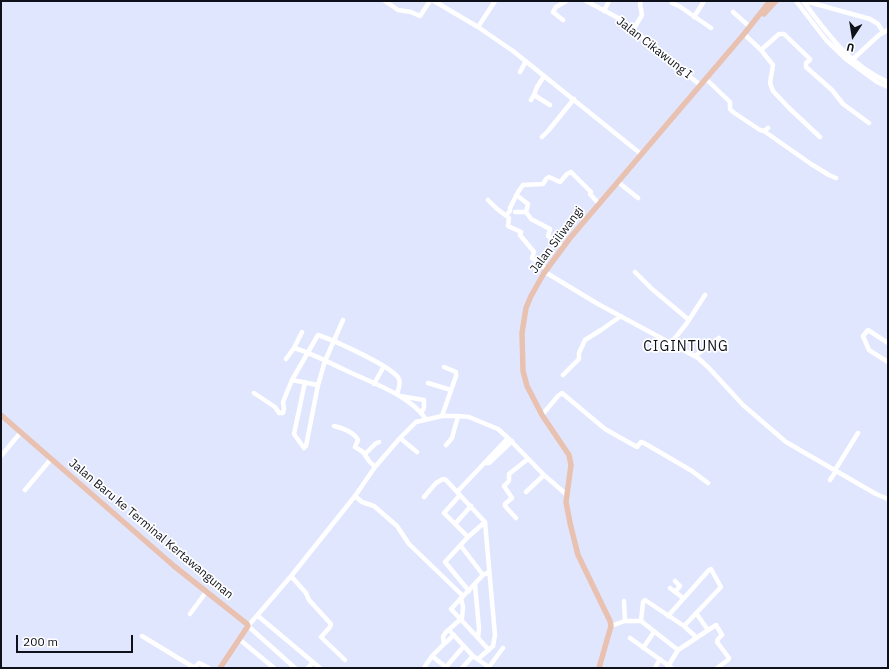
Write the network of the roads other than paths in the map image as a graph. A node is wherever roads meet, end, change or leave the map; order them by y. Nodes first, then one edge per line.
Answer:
1 (385, 1) edge
2 (430, 1) edge
3 (434, 1) edge
4 (495, 1) edge
5 (566, 1) edge
6 (586, 1) edge
7 (609, 1) edge
8 (641, 1) edge
9 (704, 1) edge
10 (770, 1) edge
11 (776, 1) edge
12 (796, 1) edge
13 (804, 1) edge
14 (672, 3) dead end
15 (604, 11) junction
16 (733, 12) dead end
17 (694, 17) junction
18 (563, 20) dead end
19 (478, 26) junction
20 (751, 26) junction
21 (711, 28) dead end
22 (633, 30) junction
23 (886, 31) edge
24 (744, 34) junction
25 (761, 50) junction
26 (842, 53) junction
27 (853, 59) junction
28 (526, 61) junction
29 (520, 72) dead end
30 (544, 76) junction
31 (706, 79) junction
32 (888, 82) edge
33 (700, 85) junction
34 (888, 87) edge
35 (534, 95) junction
36 (574, 99) junction
37 (531, 100) dead end
38 (550, 105) dead end
39 (868, 123) dead end
40 (768, 128) dead end
41 (764, 131) junction
42 (542, 137) dead end
43 (820, 137) dead end
44 (641, 154) junction
45 (836, 178) dead end
46 (618, 182) junction
47 (519, 197) dead end
48 (638, 198) dead end
49 (488, 200) dead end
50 (599, 204) junction
51 (514, 212) dead end
52 (526, 212) junction
53 (506, 215) junction
54 (563, 247) junction
55 (545, 270) junction
56 (635, 272) dead end
57 (705, 295) dead end
58 (621, 316) junction
59 (343, 320) dead end
60 (689, 320) junction
61 (302, 332) dead end
62 (719, 338) dead end
63 (334, 342) junction
64 (671, 343) junction
65 (888, 343) edge
66 (294, 348) junction
67 (308, 354) junction
68 (695, 356) junction
69 (286, 359) dead end
70 (887, 360) edge
71 (325, 361) junction
72 (384, 366) junction
73 (444, 367) dead end
74 (564, 375) dead end
75 (292, 380) junction
76 (305, 382) junction
77 (428, 383) dead end
78 (318, 384) junction
79 (374, 384) junction
80 (451, 390) junction
81 (254, 393) dead end
82 (398, 395) junction
83 (283, 402) junction
84 (276, 408) junction
85 (424, 408) junction
86 (421, 412) junction
87 (1, 415) edge
88 (542, 415) junction
89 (442, 416) junction
90 (458, 416) junction
91 (427, 419) junction
92 (334, 426) dead end
93 (21, 432) junction
94 (858, 433) dead end
95 (400, 438) junction
96 (510, 439) junction
97 (379, 442) dead end
98 (446, 445) dead end
99 (417, 452) dead end
100 (365, 454) junction
101 (1, 456) edge
102 (51, 459) junction
103 (528, 459) junction
104 (375, 467) junction
105 (836, 471) junction
106 (544, 475) junction
107 (830, 480) dead end
108 (708, 483) dead end
109 (26, 490) dead end
110 (526, 492) dead end
111 (458, 494) junction
112 (567, 495) junction
113 (355, 496) junction
114 (424, 497) dead end
115 (888, 499) edge
116 (471, 506) junction
117 (516, 518) dead end
118 (485, 522) junction
119 (455, 524) junction
120 (468, 537) junction
121 (461, 546) junction
122 (489, 572) junction
123 (483, 575) junction
124 (291, 576) junction
125 (675, 581) dead end
126 (475, 584) junction
127 (670, 588) dead end
128 (469, 591) junction
129 (206, 592) junction
130 (675, 592) junction
131 (462, 597) junction
132 (684, 598) junction
133 (624, 601) dead end
134 (696, 613) junction
135 (190, 614) dead end
136 (258, 616) junction
137 (668, 616) junction
138 (460, 619) junction
139 (624, 621) junction
140 (641, 621) junction
141 (248, 626) junction
142 (611, 626) junction
143 (684, 626) junction
144 (449, 630) junction
145 (708, 630) junction
146 (654, 632) junction
147 (454, 635) junction
148 (142, 636) dead end
149 (696, 637) junction
150 (478, 638) junction
151 (630, 638) dead end
152 (239, 639) junction
153 (444, 644) junction
154 (464, 646) junction
155 (503, 648) dead end
156 (643, 648) junction
157 (489, 650) junction
158 (678, 650) junction
159 (432, 656) junction
160 (473, 656) junction
161 (478, 659) junction
162 (660, 659) junction
163 (345, 660) dead end
164 (313, 662) junction
165 (446, 667) edge
166 (487, 667) edge
167 (669, 667) edge
168 (209, 668) edge
169 (220, 668) edge
170 (274, 668) edge
171 (295, 668) edge
172 (308, 668) edge
173 (320, 668) edge
174 (424, 668) edge
175 (462, 668) edge
176 (599, 668) edge
177 (655, 668) edge
178 (717, 668) edge

1 - 2 street
3 - 19 street
4 - 19 street
5 - 18 street
6 - 15 street, Jalan Cikawung I
7 - 15 street
8 - 22 street
9 - 17 street
10 - 20 main road, Jalan Siliwangi
11 - 20 main road, Jalan Siliwangi
12 - 26 street
13 - 23 street
13 - 26 street
14 - 17 street
15 - 22 street, Jalan Cikawung I
16 - 20 street
17 - 21 street
19 - 28 street
20 - 24 main road, Jalan Siliwangi
22 - 33 street, Jalan Cikawung I
23 - 27 street
24 - 25 street
24 - 31 main road, Jalan Siliwangi
25 - 39 street
25 - 43 street
26 - 27 street
26 - 34 street
27 - 32 street
28 - 29 street
28 - 30 street
30 - 35 street
30 - 36 street
31 - 33 main road, Jalan Siliwangi
31 - 41 street
33 - 44 main road, Jalan Siliwangi
35 - 37 street
35 - 38 street
36 - 42 street
36 - 44 street
40 - 41 street
41 - 45 street
44 - 46 main road, Jalan Siliwangi
46 - 48 street
46 - 50 main road, Jalan Siliwangi
47 - 52 street
49 - 53 street
50 - 53 street
50 - 54 main road, Jalan Siliwangi
51 - 52 street
52 - 54 street
53 - 55 street
54 - 55 main road, Jalan Siliwangi
55 - 58 street
55 - 88 main road, Jalan Siliwangi
56 - 60 street
57 - 60 street
58 - 64 street
58 - 74 street
59 - 63 street
60 - 64 street
61 - 66 street
62 - 68 street
63 - 67 street
63 - 71 street
63 - 72 street
64 - 68 street
65 - 70 street
66 - 67 street
66 - 69 street
67 - 71 street
67 - 75 street
68 - 105 street
71 - 78 street
71 - 79 street
72 - 79 street
72 - 82 street
73 - 80 street
75 - 76 street
75 - 83 street
76 - 78 street
76 - 78 street
77 - 80 street
79 - 82 street
80 - 89 street
81 - 84 street
82 - 85 street
82 - 86 street
83 - 84 street
83 - 84 street
85 - 86 street
85 - 91 street
86 - 91 street
87 - 93 main road, Jalan Baru ke Terminal Kertawangunan
88 - 108 street
88 - 112 main road, Jalan Siliwangi
89 - 90 street
89 - 91 street
90 - 96 street
90 - 98 street
91 - 95 street
92 - 100 street
93 - 101 street
93 - 102 main road, Jalan Baru ke Terminal Kertawangunan
94 - 105 street
95 - 99 street
95 - 104 street
96 - 103 street
96 - 111 street
97 - 100 street
100 - 104 street
102 - 109 street
102 - 129 main road, Jalan Baru ke Terminal Kertawangunan
103 - 106 street
103 - 117 street
104 - 113 street
105 - 107 street
105 - 115 street
106 - 110 street
106 - 112 street
111 - 114 street
111 - 116 street
111 - 119 street
112 - 142 main road, Jalan Siliwangi
113 - 124 street
113 - 131 street
116 - 118 street
116 - 119 street
118 - 120 street
118 - 122 street
119 - 120 street
120 - 121 street
121 - 123 street
121 - 128 street
122 - 123 street
122 - 157 street
123 - 126 street
124 - 136 street
124 - 163 street
125 - 130 street
126 - 128 street
126 - 150 street
127 - 130 street
128 - 131 street
129 - 135 street
129 - 141 main road, Jalan Baru ke Terminal Kertawangunan
130 - 132 street
131 - 138 street
131 - 138 street
132 - 134 street
132 - 137 street
133 - 139 street
134 - 143 street
134 - 145 street
136 - 141 street
136 - 164 street
137 - 140 street
137 - 143 street
138 - 144 street
138 - 150 street
139 - 140 street
139 - 142 street
140 - 146 street
141 - 152 main road
141 - 171 street
142 - 176 main road
143 - 149 street
144 - 147 street
144 - 153 street
145 - 149 street
145 - 178 street
146 - 156 street
146 - 158 street
147 - 153 street
147 - 154 street
148 - 168 street
149 - 158 street
150 - 157 street
151 - 156 street
152 - 169 main road
152 - 170 street
153 - 159 street
154 - 160 street
154 - 165 street
155 - 166 street
156 - 162 street
157 - 161 street
158 - 167 street
159 - 165 street
159 - 174 street
160 - 161 street
160 - 175 street
161 - 166 street
162 - 167 street
162 - 177 street
164 - 172 street
164 - 173 street

